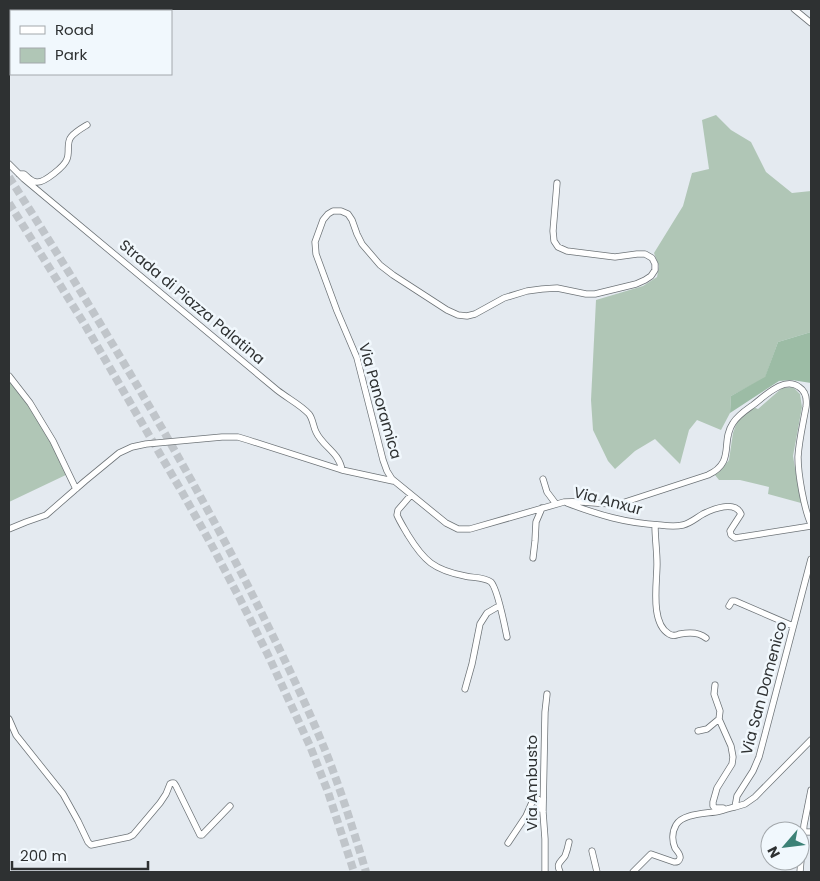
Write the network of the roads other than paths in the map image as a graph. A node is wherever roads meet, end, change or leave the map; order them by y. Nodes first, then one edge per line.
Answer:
1 (794, 9) edge
2 (811, 23) edge
3 (87, 125) dead end
4 (9, 164) edge
5 (19, 174) junction
6 (557, 182) dead end
7 (9, 376) edge
8 (342, 470) junction
9 (543, 479) dead end
10 (393, 481) junction
11 (76, 489) junction
12 (411, 495) junction
13 (562, 502) junction
14 (556, 504) junction
15 (542, 508) junction
16 (654, 525) junction
17 (811, 525) edge
18 (9, 529) edge
19 (533, 558) dead end
20 (811, 559) edge
21 (499, 606) junction
22 (729, 606) dead end
23 (793, 626) junction
24 (507, 637) dead end
25 (706, 638) dead end
26 (715, 685) dead end
27 (465, 690) dead end
28 (547, 694) dead end
29 (9, 719) edge
30 (719, 719) junction
31 (698, 731) dead end
32 (811, 740) edge
33 (811, 790) edge
34 (230, 806) dead end
35 (732, 807) junction
36 (542, 818) junction
37 (804, 821) edge
38 (569, 842) dead end
39 (508, 843) dead end
40 (592, 851) dead end
41 (544, 872) edge
42 (560, 872) edge
43 (597, 872) edge
44 (633, 872) edge

1 - 2 street
3 - 5 street
4 - 5 street, Strada di Piazza Palatina
5 - 8 street, Strada di Piazza Palatina
6 - 10 street, Via Panoramica
7 - 11 street
8 - 10 street
8 - 11 street
9 - 14 street
10 - 12 street, Via Panoramica
11 - 18 street
12 - 15 street, Via Panoramica
12 - 21 street
13 - 14 street, Via Panoramica
13 - 16 street, Via Anxur
13 - 17 street, Via Panoramica
14 - 15 street, Via Panoramica
15 - 19 street
16 - 17 street, Via Anxur
16 - 25 street
20 - 23 street, Via San Domenico
21 - 24 street
21 - 27 street
22 - 23 street
23 - 35 street, Via San Domenico
26 - 30 street
28 - 36 street, Via Ambusto
29 - 34 street
30 - 31 street
30 - 35 street
32 - 35 street
33 - 37 street
35 - 44 street
36 - 39 street
36 - 41 street, Via Ambusto
38 - 42 street
40 - 43 street

